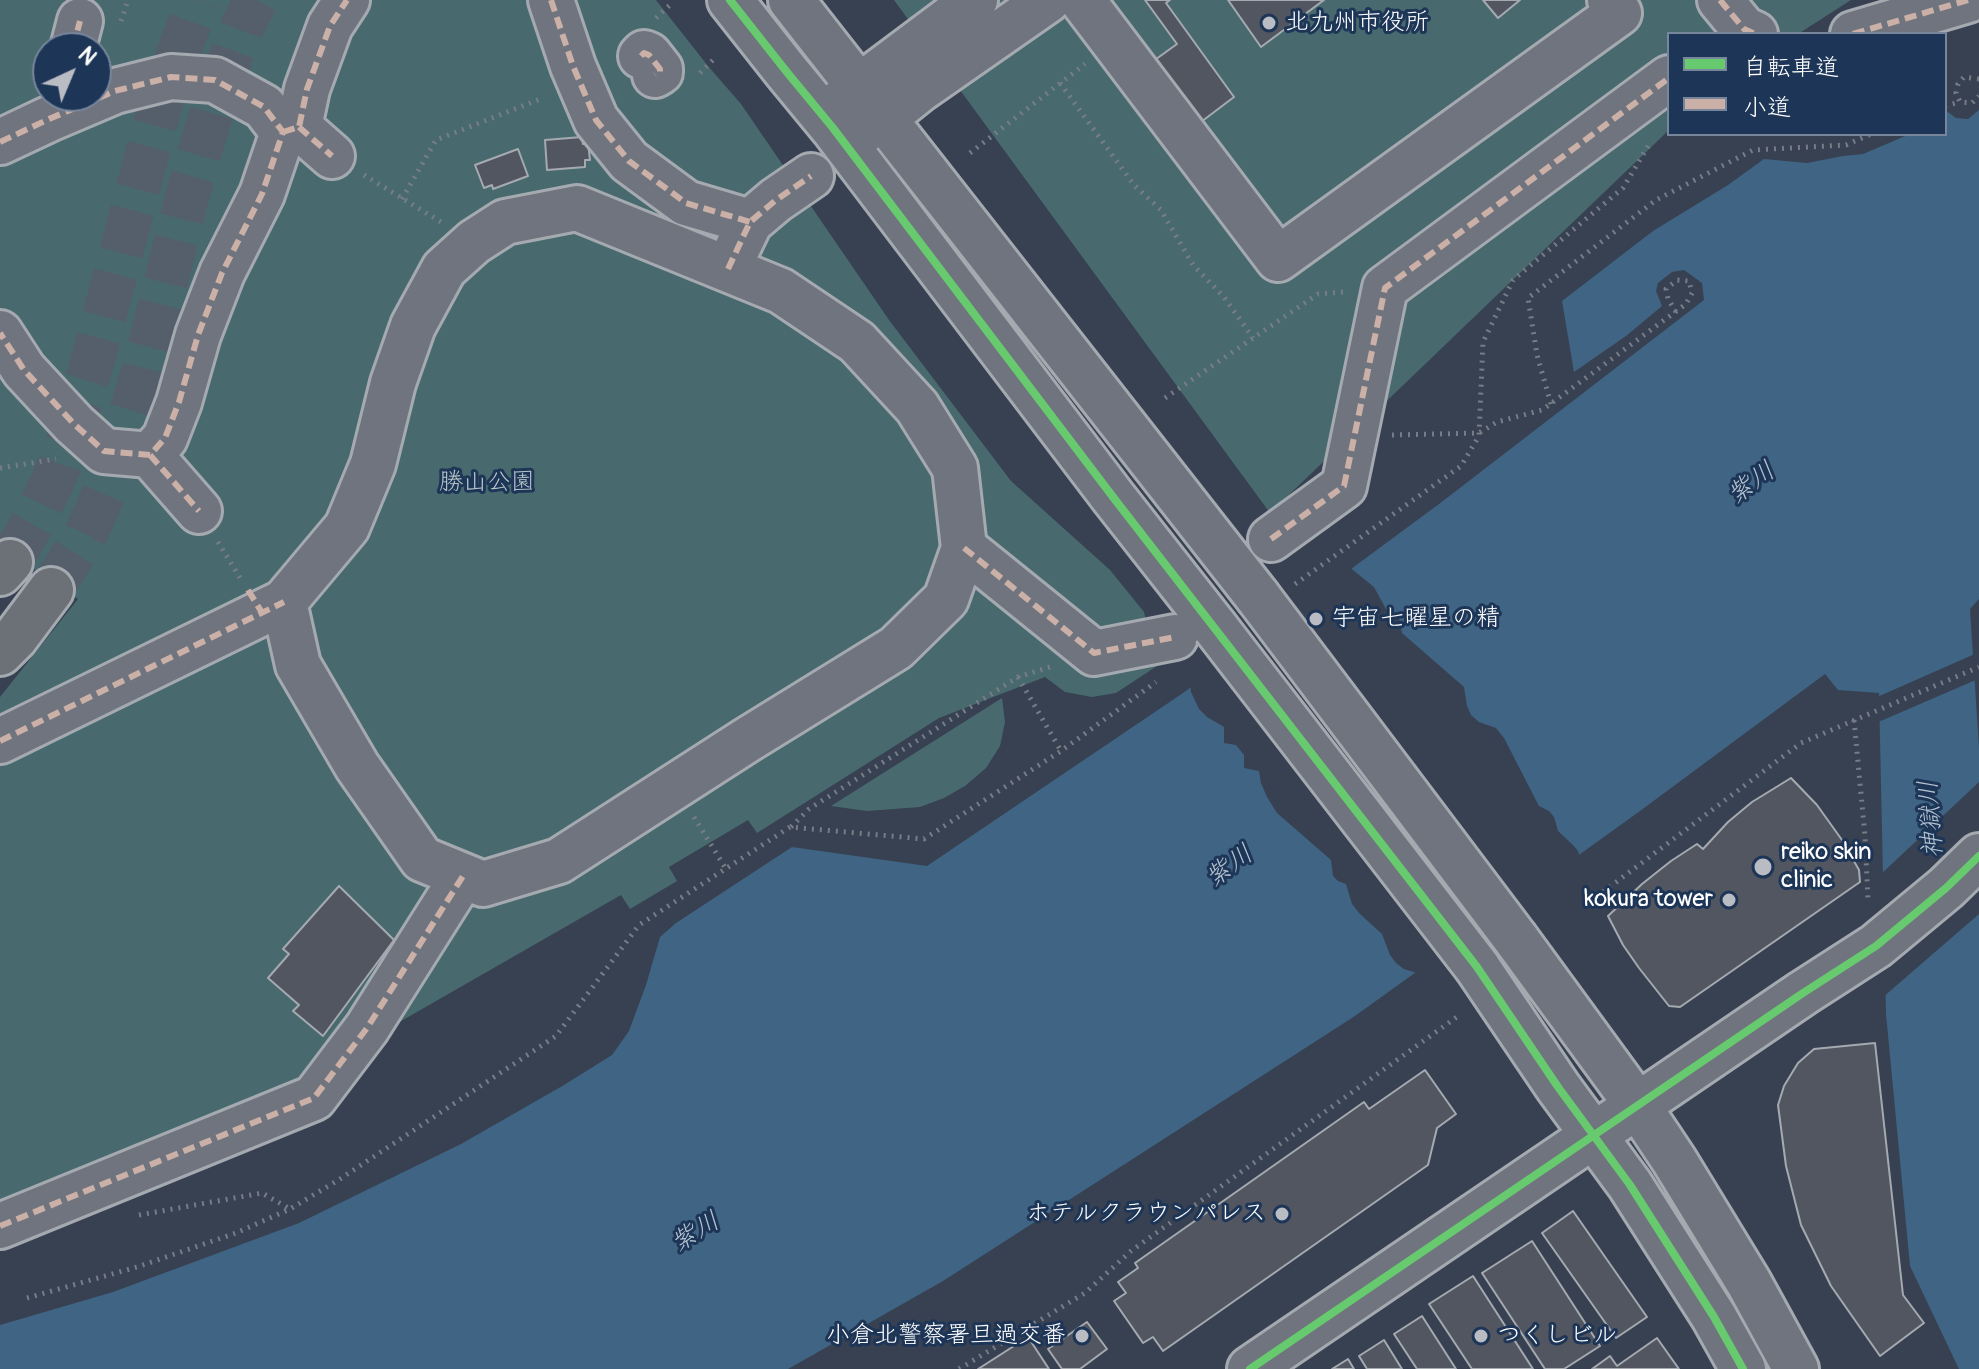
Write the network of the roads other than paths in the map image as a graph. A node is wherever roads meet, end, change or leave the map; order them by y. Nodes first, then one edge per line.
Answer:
1 (347, 0) edge
2 (551, 0) edge
3 (730, 0) edge
4 (791, 0) edge
5 (975, 0) edge
6 (1048, 0) edge
7 (1082, 0) edge
8 (1610, 0) edge
9 (1968, 0) edge
10 (1860, 32) edge
11 (1662, 84) edge
12 (112, 92) edge
13 (872, 102) junction
14 (53, 112) edge
15 (833, 128) junction
16 (291, 130) junction
17 (0, 142) edge
18 (332, 156) road end
19 (811, 176) dead end
20 (750, 222) junction
21 (728, 269) junction
22 (0, 333) edge
23 (150, 455) junction
24 (199, 511) road end
25 (1271, 539) dead end
26 (964, 548) junction
27 (51, 590) tunnel mouth
28 (264, 601) junction
29 (1185, 646) junction
30 (0, 653) edge
31 (0, 741) edge
32 (1979, 856) edge
33 (463, 876) junction
34 (1638, 1106) junction
35 (1594, 1136) junction
36 (0, 1226) edge
37 (1250, 1369) edge
38 (1743, 1369) edge
39 (1796, 1369) edge

1 - 16 street
2 - 20 street
3 - 15 street
4 - 13 street
5 - 13 street
6 - 13 street
7 - 8 street
9 - 10 street
11 - 25 street
12 - 16 street
13 - 15 street
13 - 34 street, bridge
14 - 17 street
15 - 29 street
16 - 18 street
16 - 23 street
19 - 20 street
20 - 21 street
21 - 26 street
21 - 28 street
22 - 23 street
23 - 24 street
26 - 29 street
26 - 33 street
27 - 30 main road
28 - 31 street
28 - 33 street
29 - 35 street, bridge
32 - 34 street
33 - 36 street
34 - 35 street
34 - 39 street
35 - 37 street
35 - 38 street

